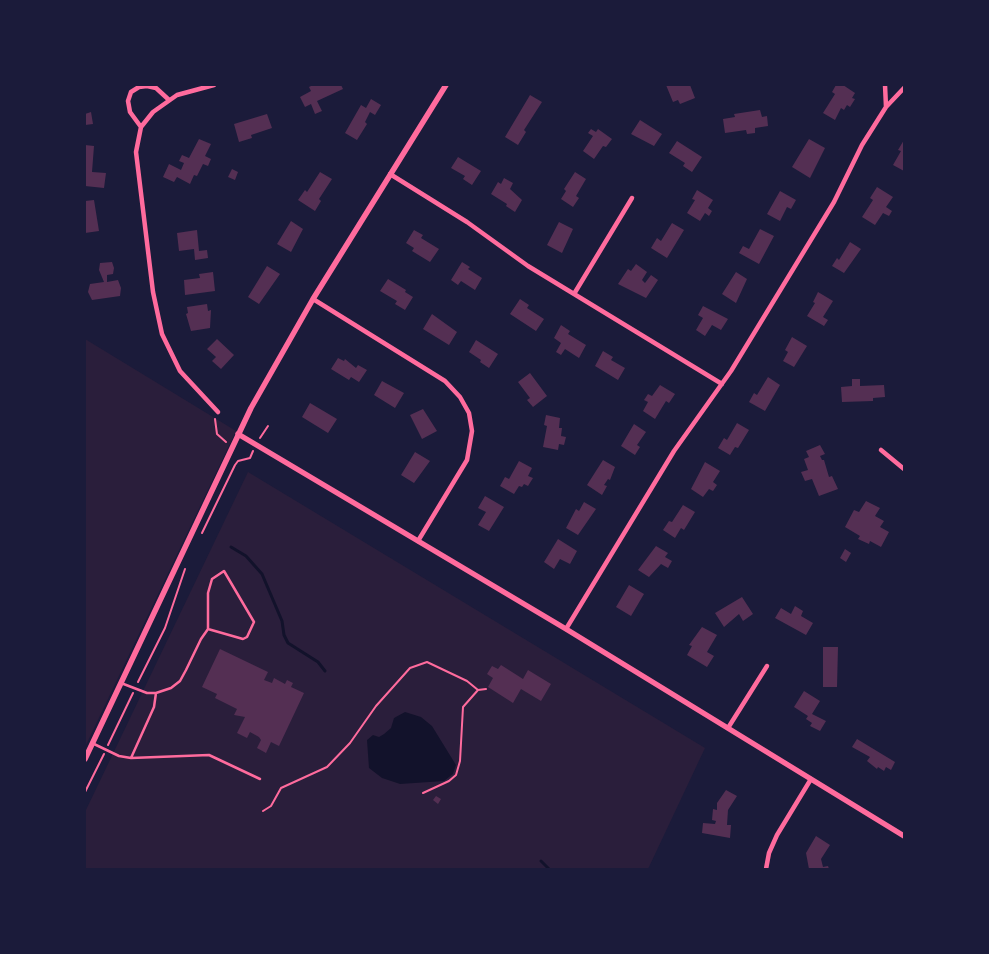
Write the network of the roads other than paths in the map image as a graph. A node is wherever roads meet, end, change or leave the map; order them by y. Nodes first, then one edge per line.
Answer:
1 (214, 85) edge
2 (446, 85) edge
3 (885, 85) edge
4 (904, 88) edge
5 (168, 99) junction
6 (886, 106) junction
7 (141, 127) junction
8 (390, 174) junction
9 (632, 198) dead end
10 (574, 294) junction
11 (313, 300) junction
12 (722, 384) junction
13 (218, 412) road end
14 (238, 434) junction
15 (881, 450) dead end
16 (904, 469) edge
17 (418, 541) junction
18 (208, 629) junction
19 (566, 629) junction
20 (766, 666) dead end
21 (120, 682) junction
22 (156, 693) junction
23 (728, 728) junction
24 (92, 743) junction
25 (130, 758) junction
26 (85, 759) edge
27 (260, 779) dead end
28 (811, 779) junction
29 (904, 836) edge
30 (766, 869) edge

1 - 5 street
2 - 8 street
3 - 6 street
4 - 6 street
5 - 7 street
5 - 7 street
6 - 12 street
7 - 13 street
8 - 10 street
8 - 11 street
9 - 10 street
10 - 12 street
11 - 14 street
11 - 17 street
12 - 19 street
14 - 17 street
14 - 21 street
15 - 16 street
17 - 19 street
18 - 18 lane
18 - 22 lane
19 - 23 street
20 - 23 street
21 - 22 lane
21 - 24 street
22 - 25 lane
23 - 28 street
24 - 25 lane
24 - 26 street
25 - 27 lane
28 - 29 street
28 - 30 street

